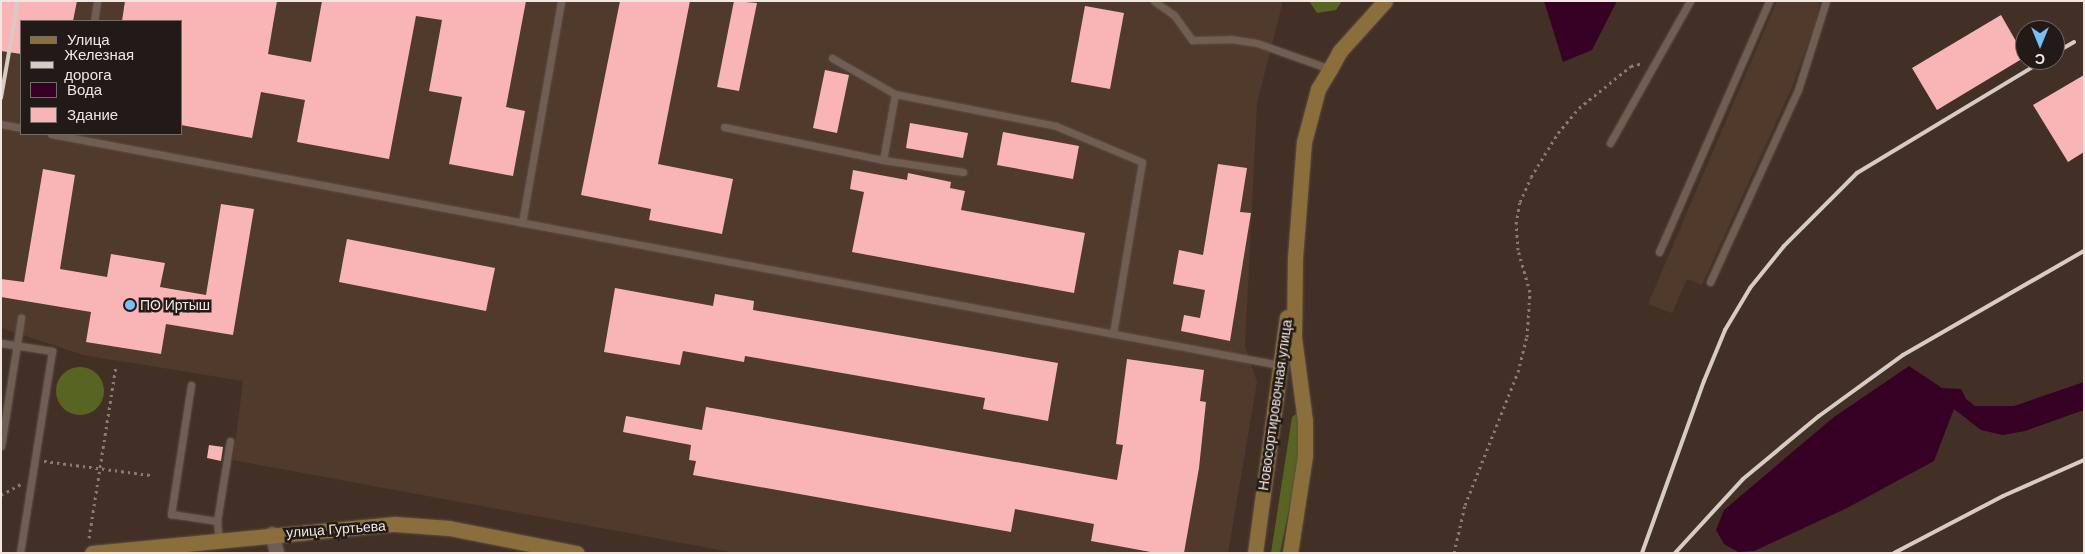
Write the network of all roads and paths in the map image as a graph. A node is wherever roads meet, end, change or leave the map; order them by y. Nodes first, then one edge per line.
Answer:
1 (97, 1) edge
2 (561, 1) edge
3 (1154, 1) edge
4 (1385, 1) edge
5 (1690, 1) edge
6 (1769, 1) edge
7 (1826, 1) edge
8 (94, 20) edge
9 (832, 58) dead end
10 (1657, 60) junction
11 (1330, 68) junction
12 (895, 94) junction
13 (1, 124) edge
14 (724, 127) dead end
15 (20, 128) edge
16 (74, 136) edge
17 (1610, 142) dead end
18 (883, 160) junction
19 (963, 172) dead end
20 (522, 223) junction
21 (1659, 252) dead end
22 (1296, 258) junction
23 (1710, 282) dead end
24 (21, 318) dead end
25 (1113, 334) junction
26 (1, 343) edge
27 (17, 345) junction
28 (116, 365) dead end
29 (1280, 366) junction
30 (191, 385) dead end
31 (230, 441) dead end
32 (1, 446) edge
33 (100, 467) junction
34 (33, 468) junction
35 (150, 475) dead end
36 (1, 495) edge
37 (217, 521) junction
38 (272, 534) junction
39 (219, 540) junction
40 (91, 546) edge
41 (20, 553) edge
42 (276, 553) edge
43 (577, 553) edge
44 (1255, 553) edge
45 (1290, 553) edge
46 (1454, 553) edge

1 - 8 lane
2 - 20 lane
3 - 11 lane
4 - 11 main road, Новосортировочная улица
5 - 10 lane
6 - 21 lane
7 - 23 lane
9 - 12 lane
10 - 17 lane
10 - 46 path
11 - 22 main road, Новосортировочная улица
12 - 18 lane
12 - 25 lane
13 - 15 lane
14 - 18 lane
16 - 20 lane
18 - 19 lane
20 - 25 lane
22 - 29 main road, Новосортировочная улица
22 - 45 main road, Новосортировочная улица
24 - 27 lane
25 - 29 lane
26 - 27 lane
27 - 32 lane
27 - 34 lane
28 - 33 path
29 - 44 main road, Новосортировочная улица
30 - 37 lane
31 - 37 lane
33 - 34 path
33 - 35 path
33 - 40 path
34 - 36 path
34 - 41 lane
37 - 39 lane
38 - 39 main road, улица Гуртьева
38 - 42 street
38 - 43 main road, улица Гуртьева
39 - 40 main road, улица Гуртьева

